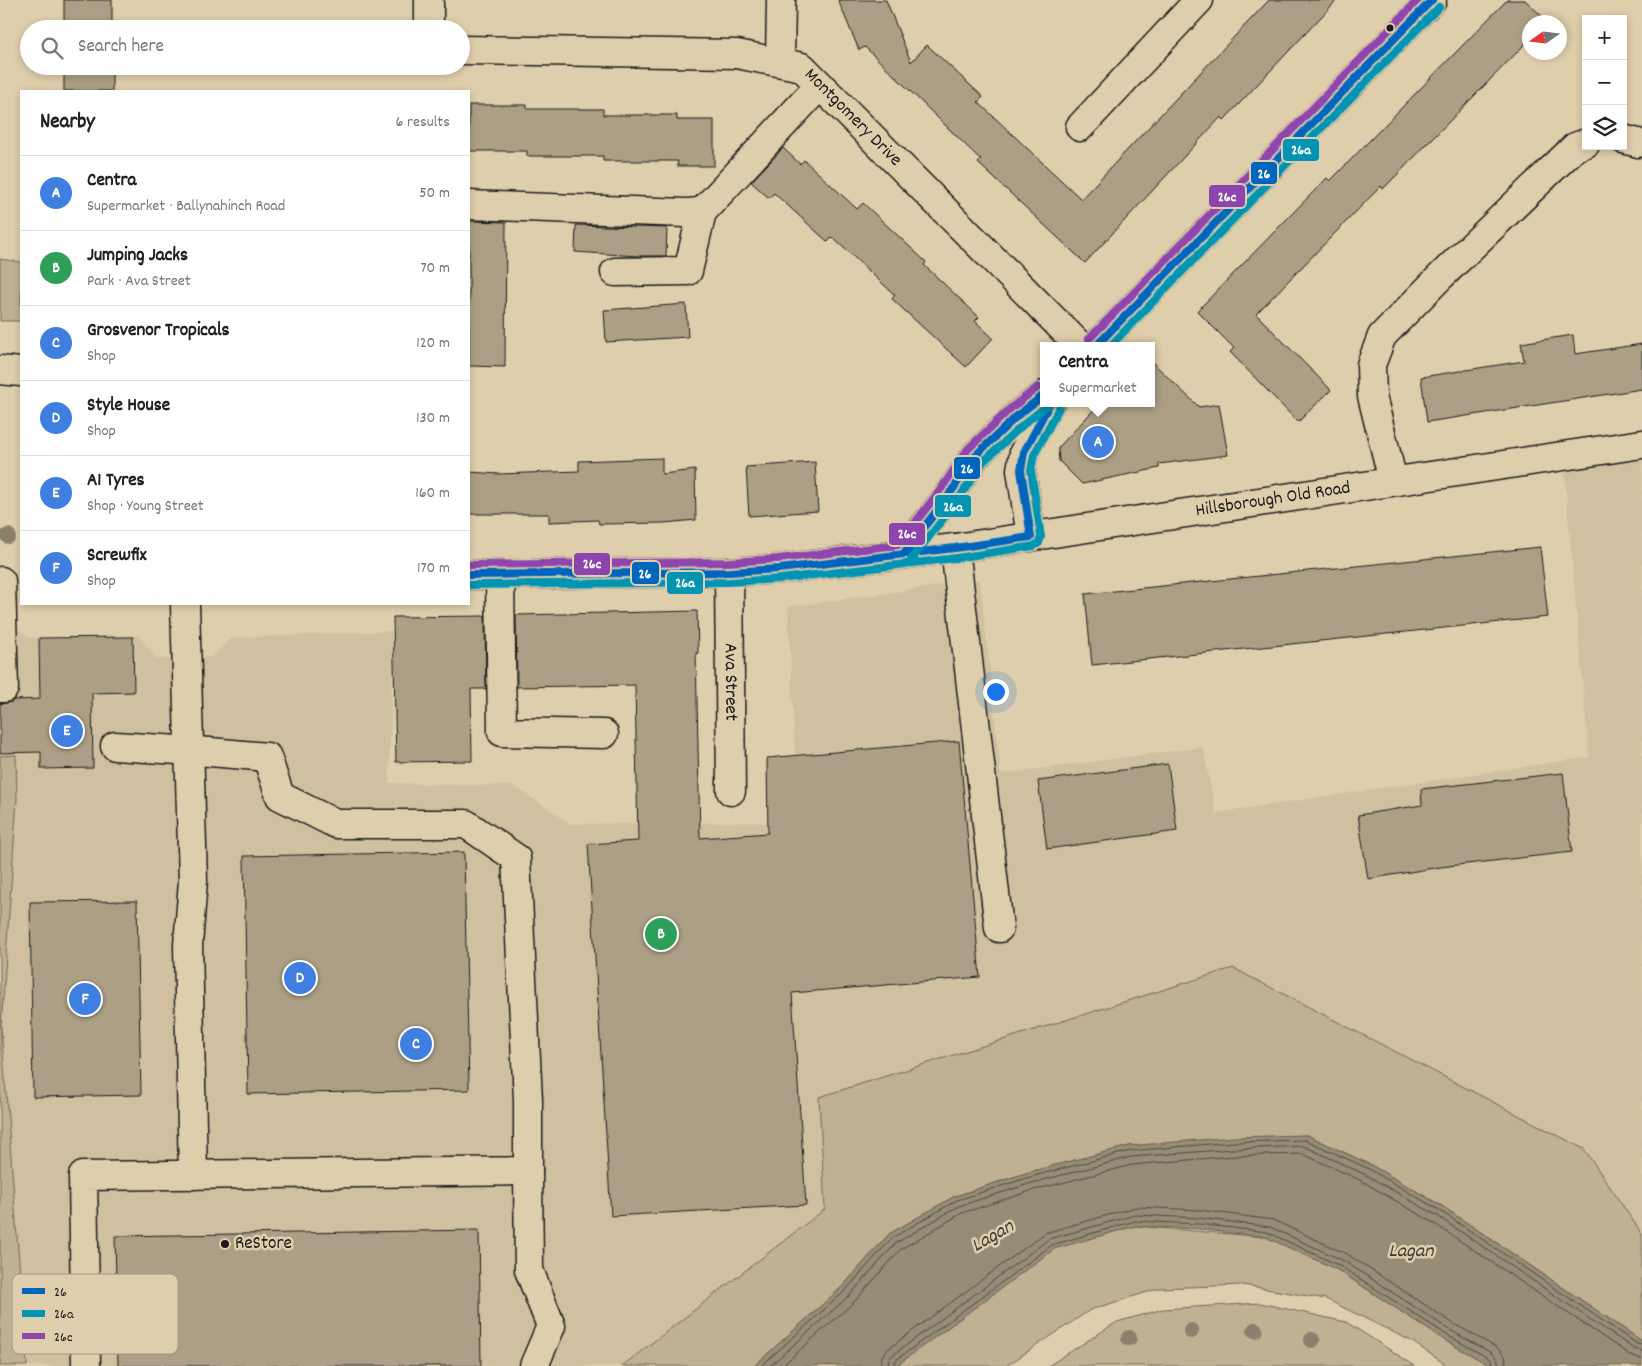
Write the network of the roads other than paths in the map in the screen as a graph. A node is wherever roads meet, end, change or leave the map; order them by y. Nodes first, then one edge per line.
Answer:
1 (430, 0) edge
2 (781, 0) edge
3 (1199, 0) edge
4 (1432, 0) edge
5 (430, 20) edge
6 (470, 50) edge
7 (780, 62) junction
8 (820, 85) junction
9 (1080, 127) dead end
10 (1582, 145) edge
11 (470, 205) edge
12 (702, 212) junction
13 (615, 272) dead end
14 (1076, 342) edge
15 (1100, 342) edge
16 (0, 370) edge
17 (20, 372) edge
18 (1040, 398) edge
19 (1048, 407) edge
20 (1642, 444) edge
21 (1393, 481) junction
22 (1031, 537) junction
23 (955, 548) junction
24 (904, 554) junction
25 (728, 572) junction
26 (500, 574) junction
27 (470, 575) edge
28 (0, 581) edge
29 (20, 581) edge
30 (185, 605) edge
31 (0, 688) edge
32 (604, 734) dead end
33 (115, 746) dead end
34 (189, 752) junction
35 (731, 791) dead end
36 (999, 928) dead end
37 (528, 1171) junction
38 (194, 1176) junction
39 (85, 1274) edge
40 (534, 1366) edge

1 - 5 street
2 - 7 street
3 - 9 street
4 - 15 street
6 - 7 street, Montgomery Drive
7 - 8 street, Montgomery Drive
8 - 12 street
8 - 14 street, Montgomery Drive
10 - 21 street
11 - 12 street
12 - 13 street
16 - 17 street
18 - 24 street
19 - 22 street
20 - 21 street, Hillsborough Old Road
21 - 22 street, Hillsborough Old Road
22 - 23 street, Hillsborough Old Road
23 - 24 street, Hillsborough Old Road
23 - 36 street
24 - 25 street, Hillsborough Old Road
25 - 26 street, Hillsborough Old Road
25 - 35 street, Ava Street
26 - 27 street, Hillsborough Old Road
26 - 32 street
28 - 29 street
28 - 31 street
30 - 34 street
33 - 34 street
34 - 37 street
34 - 38 street
37 - 38 street
37 - 40 street
38 - 39 street

